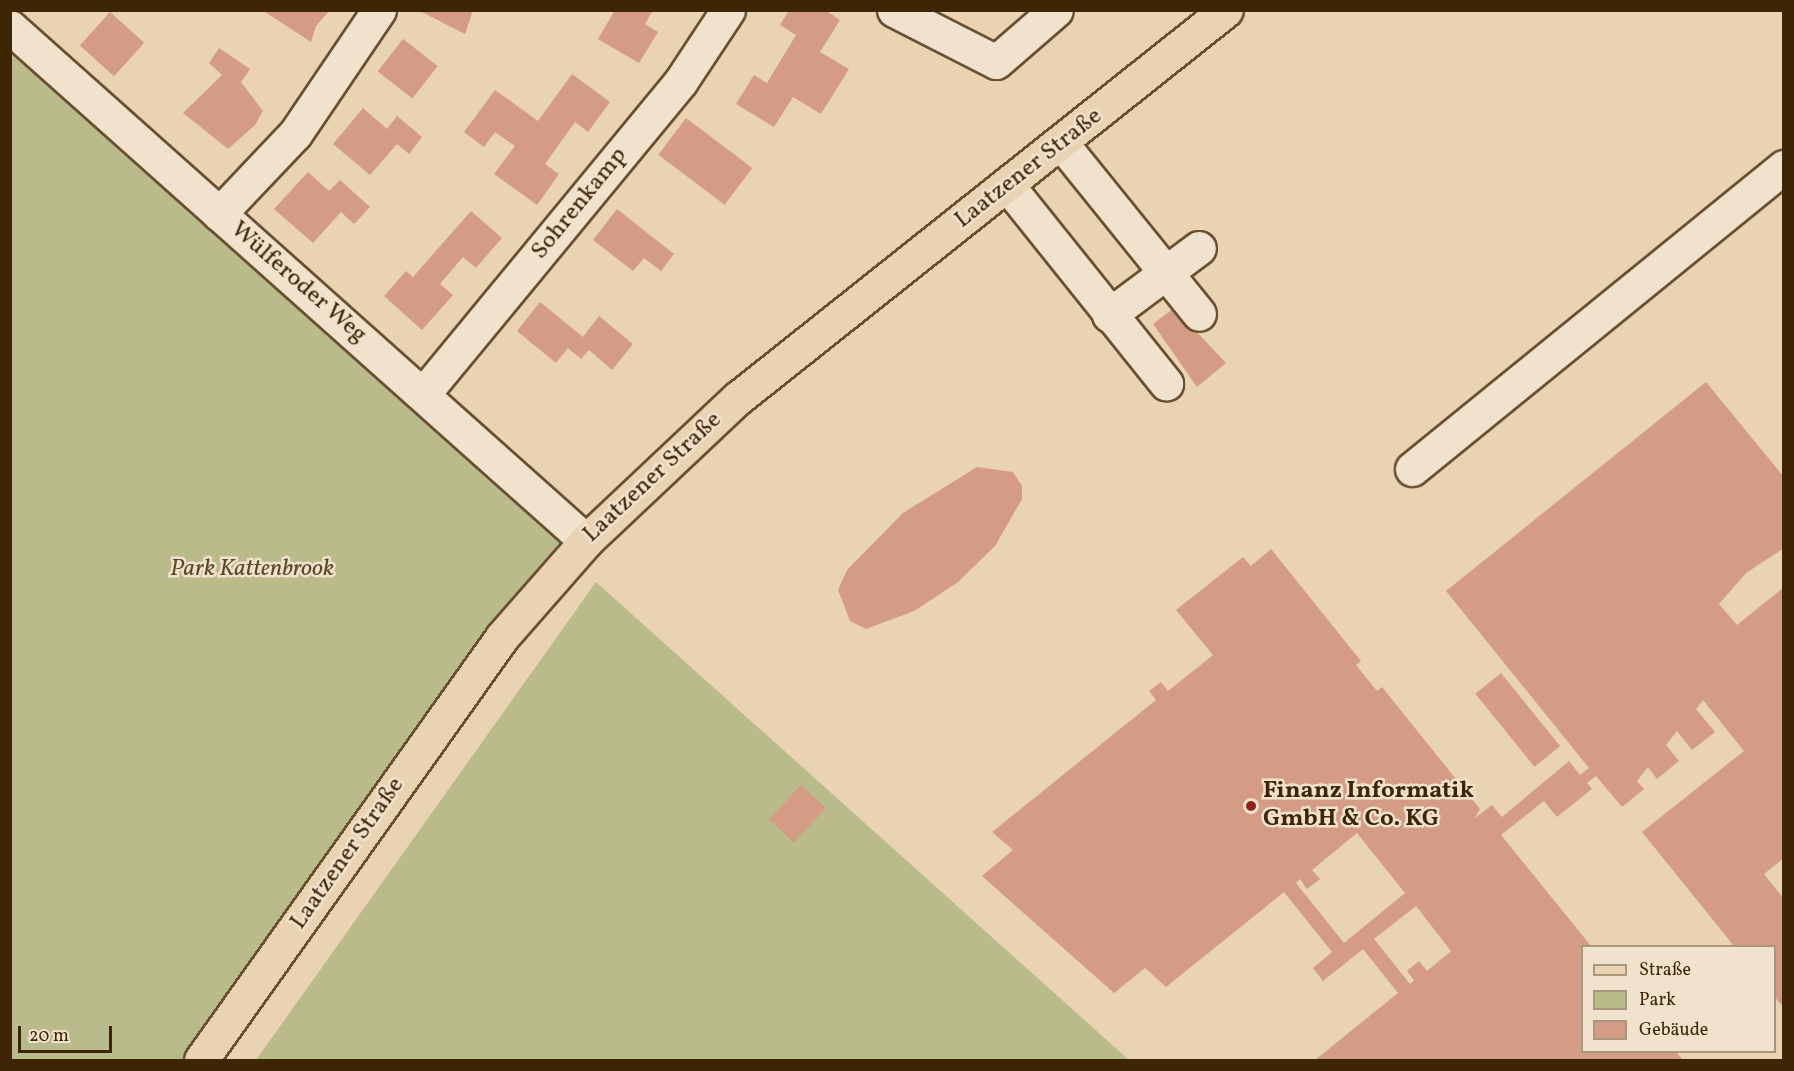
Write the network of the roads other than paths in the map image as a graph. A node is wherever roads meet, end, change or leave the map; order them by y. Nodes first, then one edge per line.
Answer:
1 (17, 10) edge
2 (379, 10) edge
3 (728, 10) edge
4 (894, 10) edge
5 (1030, 10) edge
6 (1056, 10) edge
7 (1226, 10) edge
8 (10, 20) edge
9 (10, 27) edge
10 (1007, 53) junction
11 (1062, 144) junction
12 (1784, 167) edge
13 (1008, 186) junction
14 (219, 214) junction
15 (1199, 248) dead end
16 (1165, 273) junction
17 (1199, 314) dead end
18 (1109, 315) junction
19 (1166, 383) dead end
20 (424, 393) junction
21 (1412, 469) dead end
22 (586, 540) junction
23 (201, 1060) edge

1 - 8 street
2 - 14 street
3 - 20 street, Sohrenkamp
4 - 10 street
5 - 10 street
6 - 10 street
7 - 11 main road, Laatzener Straße
9 - 14 street, Wülferoder Weg
11 - 13 main road, Laatzener Straße
11 - 16 street
12 - 21 street
13 - 18 street
13 - 22 main road, Laatzener Straße
14 - 20 street, Wülferoder Weg
15 - 16 street
16 - 17 street
16 - 18 street
18 - 19 street
20 - 22 street, Wülferoder Weg
22 - 23 main road, Laatzener Straße

